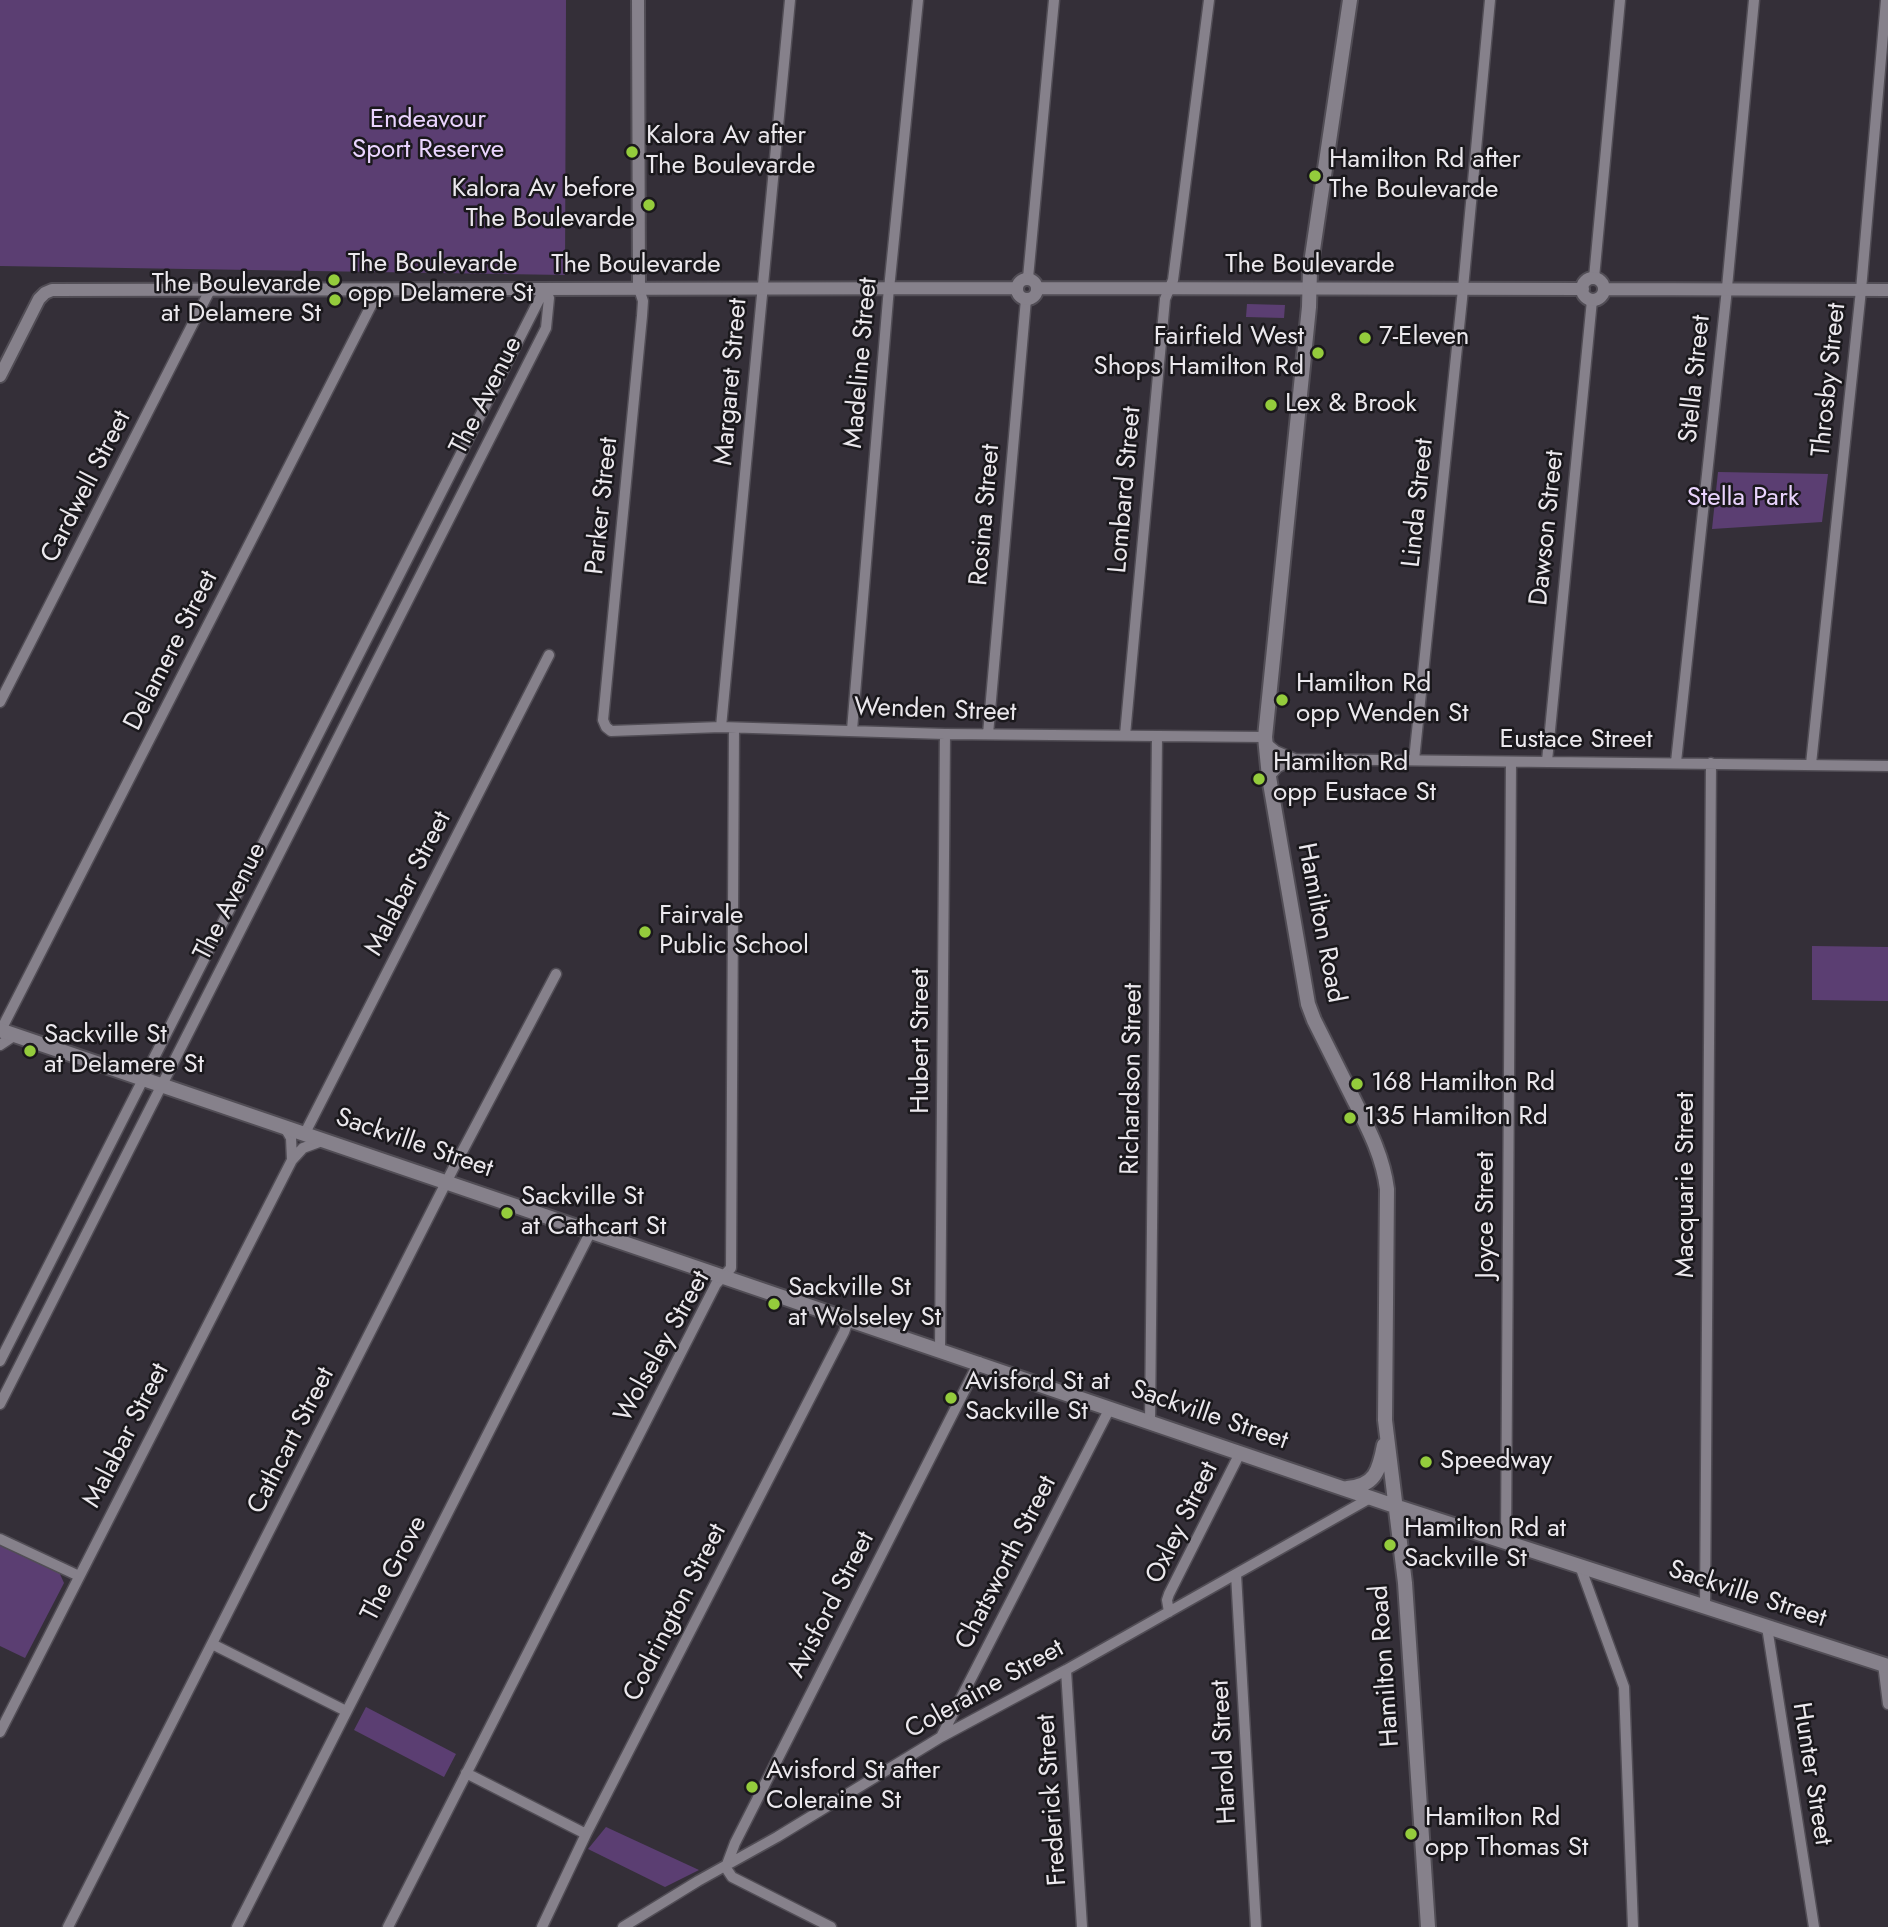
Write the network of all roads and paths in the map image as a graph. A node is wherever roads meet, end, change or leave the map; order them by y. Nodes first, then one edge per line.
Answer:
1 (638, 0) edge
2 (790, 0) edge
3 (918, 0) edge
4 (1054, 0) edge
5 (1209, 0) edge
6 (1350, 0) edge
7 (1490, 0) edge
8 (1620, 0) edge
9 (1754, 0) edge
10 (1885, 0) edge
11 (1028, 278) junction
12 (1594, 278) junction
13 (1017, 288) junction
14 (1038, 288) junction
15 (1463, 288) junction
16 (639, 289) junction
17 (762, 289) junction
18 (1168, 289) junction
19 (1310, 289) junction
20 (1583, 289) junction
21 (1604, 289) junction
22 (1727, 289) junction
23 (210, 290) junction
24 (379, 290) junction
25 (544, 290) junction
26 (890, 290) junction
27 (1861, 290) junction
28 (1888, 290) edge
29 (1026, 299) junction
30 (1592, 300) junction
31 (0, 376) edge
32 (549, 655) dead end
33 (0, 702) edge
34 (606, 727) joint
35 (721, 727) junction
36 (734, 728) junction
37 (852, 730) junction
38 (945, 734) junction
39 (988, 734) junction
40 (1125, 736) junction
41 (1157, 736) junction
42 (1265, 739) junction
43 (1295, 759) junction
44 (1414, 760) junction
45 (1547, 761) junction
46 (1511, 762) junction
47 (1676, 762) junction
48 (1711, 763) junction
49 (1811, 764) junction
50 (1888, 766) edge
51 (1269, 777) junction
52 (556, 974) dead end
53 (4, 1035) edge
54 (144, 1078) junction
55 (162, 1084) junction
56 (284, 1126) junction
57 (305, 1133) junction
58 (325, 1140) junction
59 (292, 1160) junction
60 (447, 1181) junction
61 (591, 1230) junction
62 (725, 1276) junction
63 (849, 1318) junction
64 (940, 1349) junction
65 (0, 1361) edge
66 (979, 1362) junction
67 (0, 1404) edge
68 (1110, 1408) junction
69 (1385, 1420) junction
70 (1150, 1422) junction
71 (1240, 1453) junction
72 (1346, 1488) junction
73 (1372, 1497) junction
74 (1395, 1506) junction
75 (0, 1539) edge
76 (1506, 1541) junction
77 (1580, 1566) junction
78 (1236, 1574) junction
79 (79, 1576) junction
80 (1705, 1607) junction
81 (1169, 1612) junction
82 (1767, 1627) junction
83 (212, 1644) junction
84 (1885, 1665) edge
85 (1066, 1670) junction
86 (1888, 1704) edge
87 (346, 1711) junction
88 (0, 1732) edge
89 (941, 1737) junction
90 (466, 1773) junction
91 (586, 1834) junction
92 (726, 1868) junction
93 (68, 1927) edge
94 (237, 1927) edge
95 (388, 1927) edge
96 (542, 1927) edge
97 (623, 1927) edge
98 (831, 1927) edge
99 (1082, 1927) edge
100 (1256, 1927) edge
101 (1428, 1927) edge
102 (1633, 1927) edge
103 (1814, 1927) edge

1 - 16 street
2 - 17 street, Margaret Street
3 - 26 street, Madeline Street
4 - 11 street
5 - 18 street, Lombard Street
6 - 19 main road, Hamilton Road
7 - 15 street, Linda Street
8 - 12 street
9 - 22 street, Stella Street
10 - 27 street, Throsby Street
11 - 13 street
11 - 14 street
12 - 20 street
12 - 21 street
13 - 26 street, The Boulevarde
13 - 29 street
14 - 18 street, The Boulevarde
14 - 29 street
15 - 19 street, The Boulevarde
15 - 20 street, The Boulevarde
15 - 44 street, Linda Street
16 - 17 street, The Boulevarde
16 - 25 street, The Boulevarde
16 - 34 street, Parker Street
17 - 26 street, The Boulevarde
17 - 35 street, Margaret Street
18 - 19 street, The Boulevarde
18 - 40 street, Lombard Street
19 - 42 main road, Hamilton Road
20 - 30 street
21 - 22 street
21 - 30 street
22 - 27 street
22 - 47 street, Stella Street
23 - 24 street, The Boulevarde
23 - 31 street, The Boulevarde
23 - 33 street, Cardwell Street
24 - 25 street, The Boulevarde
24 - 53 street, Delamere Street
25 - 54 street, The Avenue
25 - 55 street, The Avenue
26 - 37 street, Madeline Street
27 - 28 street
27 - 49 street, Throsby Street
29 - 39 street, Rosina Street
30 - 45 street, Dawson Street
32 - 57 street, Malabar Street
34 - 35 street, Wenden Street
35 - 36 street, Wenden Street
36 - 37 street, Wenden Street
36 - 62 street, Wolseley Street
37 - 38 street, Wenden Street
38 - 39 street, Wenden Street
38 - 64 street, Hubert Street
39 - 40 street, Wenden Street
40 - 41 street, Wenden Street
41 - 42 street, Wenden Street
41 - 70 street, Richardson Street
42 - 43 street
42 - 51 main road, Hamilton Road
43 - 44 street, Eustace Street
43 - 51 street
44 - 46 street, Eustace Street
45 - 46 street, Eustace Street
45 - 47 street, Eustace Street
46 - 76 street, Joyce Street
47 - 48 street, Eustace Street
48 - 49 street, Eustace Street
48 - 80 street, Macquarie Street
49 - 50 street, Eustace Street
51 - 69 main road, Hamilton Road
52 - 60 street, Cathcart Street
53 - 54 main road, Sackville Street
54 - 55 main road, Sackville Street
54 - 65 street, The Avenue
55 - 56 main road, Sackville Street
55 - 67 street, The Avenue
56 - 57 main road, Sackville Street
56 - 59 street
57 - 58 main road, Sackville Street
58 - 59 street
58 - 60 main road, Sackville Street
59 - 79 street, Malabar Street
60 - 61 main road, Sackville Street
60 - 83 street, Cathcart Street
61 - 62 main road, Sackville Street
61 - 87 street, The Grove
62 - 63 main road, Sackville Street
62 - 90 street, Wolseley Street
63 - 64 main road, Sackville Street
63 - 91 street, Codrington Street
64 - 66 main road, Sackville Street
66 - 68 main road, Sackville Street
66 - 92 street, Avisford Street
68 - 70 main road, Sackville Street
68 - 89 street, Chatsworth Street
69 - 72 main road
69 - 74 main road, Hamilton Road
70 - 71 main road, Sackville Street
71 - 72 main road, Sackville Street
71 - 81 street, Oxley Street
72 - 73 main road, Sackville Street
73 - 74 main road, Sackville Street
73 - 78 street, Coleraine Street
74 - 76 main road, Sackville Street
74 - 101 main road, Hamilton Road
75 - 79 street
76 - 77 main road, Sackville Street
77 - 80 main road, Sackville Street
77 - 102 street
78 - 81 street, Coleraine Street
78 - 100 street, Harold Street
79 - 88 street, Malabar Street
80 - 82 main road, Sackville Street
81 - 85 street, Coleraine Street
82 - 84 main road, Sackville Street
82 - 103 street, Hunter Street
83 - 87 street
83 - 93 street, Cathcart Street
84 - 86 street
85 - 89 street, Coleraine Street
85 - 99 street, Frederick Street
87 - 94 street, The Grove
89 - 92 street, Coleraine Street
90 - 91 street
90 - 95 street, Wolseley Street
91 - 96 street, Codrington Street
92 - 97 street, Coleraine Street
92 - 98 street

